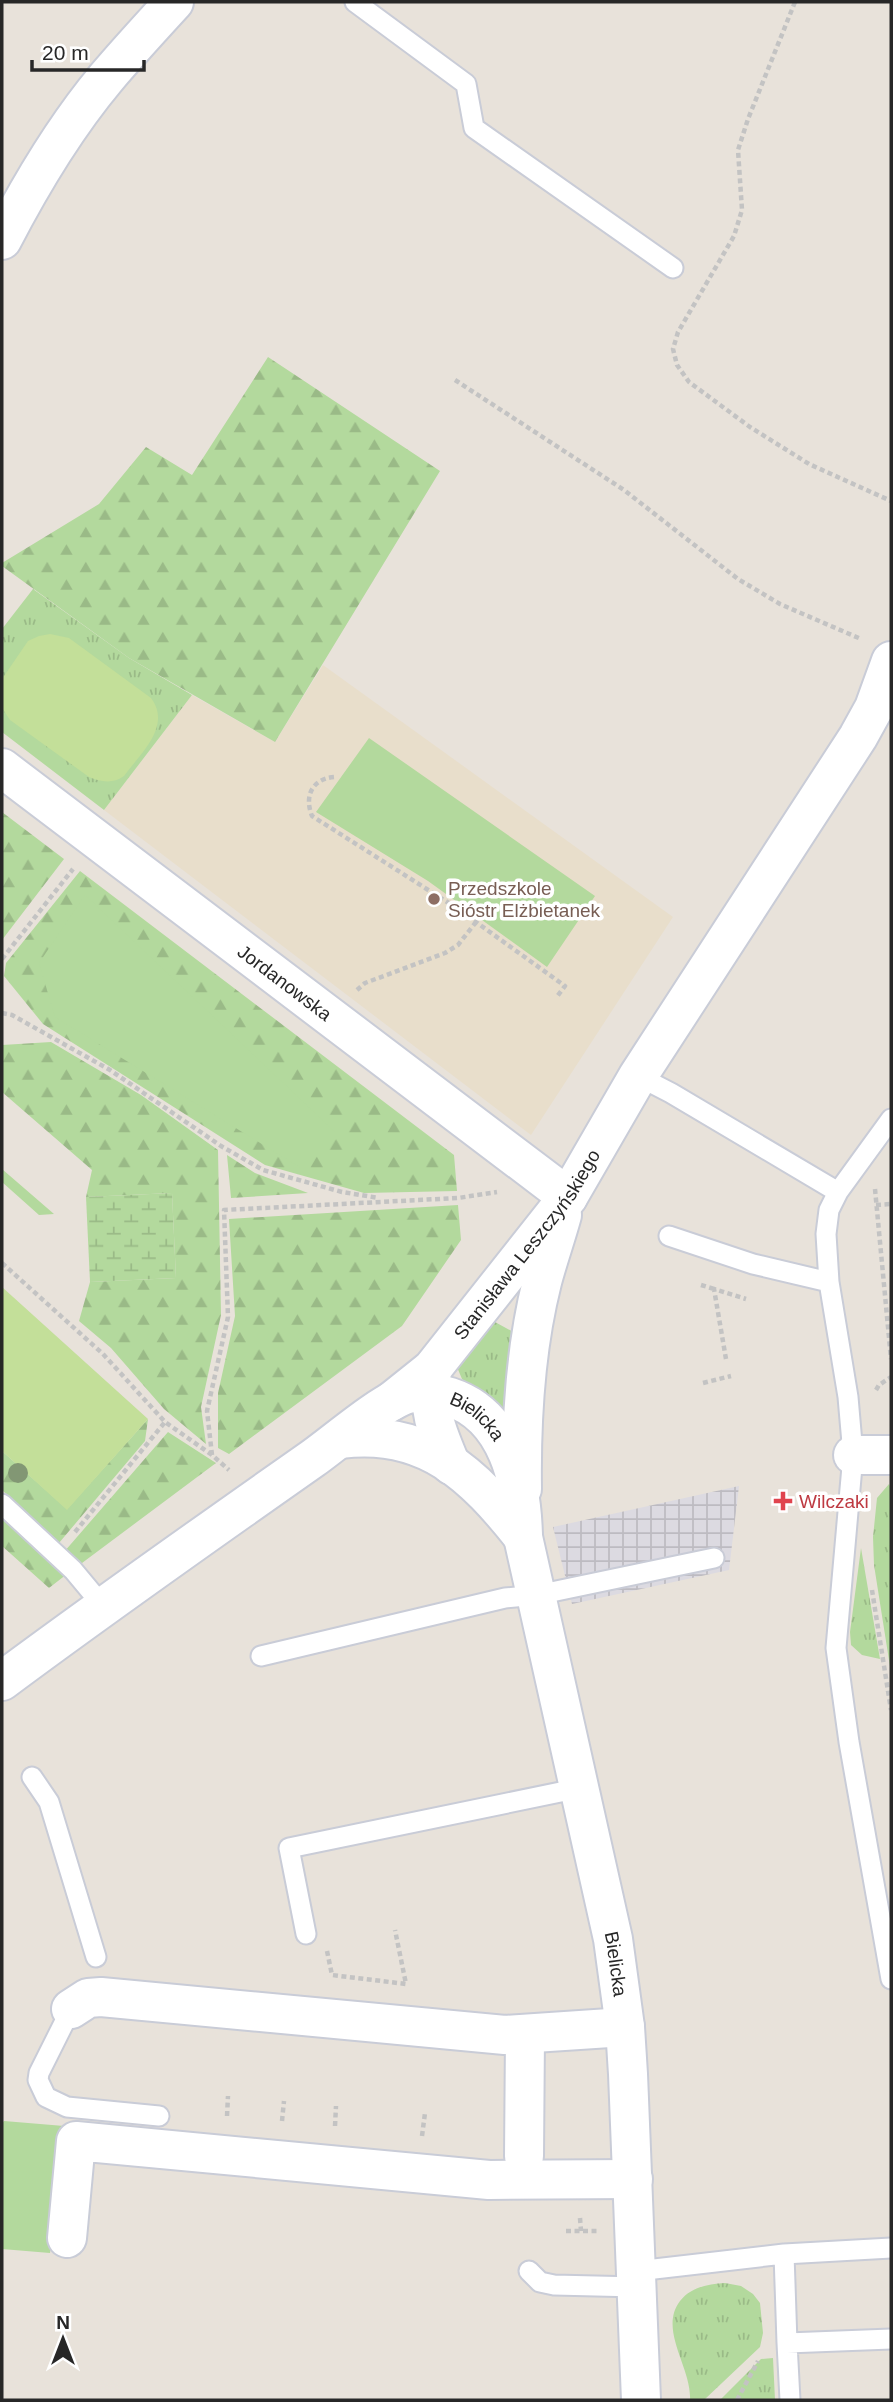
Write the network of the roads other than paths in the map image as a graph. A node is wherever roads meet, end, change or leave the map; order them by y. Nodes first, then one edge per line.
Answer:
1 (174, 2) edge
2 (355, 2) edge
3 (2, 240) edge
4 (673, 268) dead end
5 (881, 652) edge
6 (2, 768) edge
7 (638, 1076) junction
8 (891, 1119) edge
9 (838, 1192) junction
10 (568, 1197) junction
11 (669, 1236) dead end
12 (829, 1282) junction
13 (430, 1381) junction
14 (341, 1439) junction
15 (853, 1455) junction
16 (891, 1455) edge
17 (451, 1465) junction
18 (2, 1504) edge
19 (523, 1523) junction
20 (714, 1558) dead end
21 (537, 1595) junction
22 (103, 1606) junction
23 (261, 1656) dead end
24 (2, 1681) edge
25 (32, 1777) dead end
26 (580, 1787) junction
27 (306, 1934) road end
28 (96, 1956) dead end
29 (891, 1979) edge
30 (71, 2008) joint
31 (625, 2027) junction
32 (525, 2035) junction
33 (159, 2116) dead end
34 (524, 2156) dead end
35 (633, 2179) junction
36 (67, 2238) dead end
37 (891, 2248) edge
38 (785, 2254) junction
39 (530, 2271) dead end
40 (637, 2279) junction
41 (891, 2339) edge
42 (788, 2343) junction
43 (641, 2400) edge
44 (790, 2400) edge

1 - 3 street
2 - 4 lane
5 - 7 street, Stanisława Leszczyńskiego
6 - 10 street, Jordanowska
7 - 9 lane
7 - 10 street, Stanisława Leszczyńskiego
8 - 9 lane
9 - 12 lane
10 - 13 street, Stanisława Leszczyńskiego
10 - 19 street
11 - 12 lane
12 - 15 lane
13 - 14 street, Bielicka
13 - 17 street
13 - 19 street, Bielicka
14 - 17 street, Bielicka
14 - 22 street
15 - 16 street
15 - 29 lane
17 - 19 street, Bielicka
18 - 22 lane
19 - 21 street, Bielicka
20 - 21 lane
21 - 23 lane
21 - 26 street, Bielicka
22 - 24 street
25 - 28 lane
26 - 27 lane
26 - 31 street, Bielicka
30 - 32 street
30 - 33 lane
31 - 32 street
31 - 35 street, Bielicka
32 - 34 street
35 - 36 street
35 - 40 street, Bielicka
37 - 38 lane
38 - 40 lane
38 - 42 lane
39 - 40 lane
40 - 43 street, Bielicka
41 - 42 lane
42 - 44 lane

